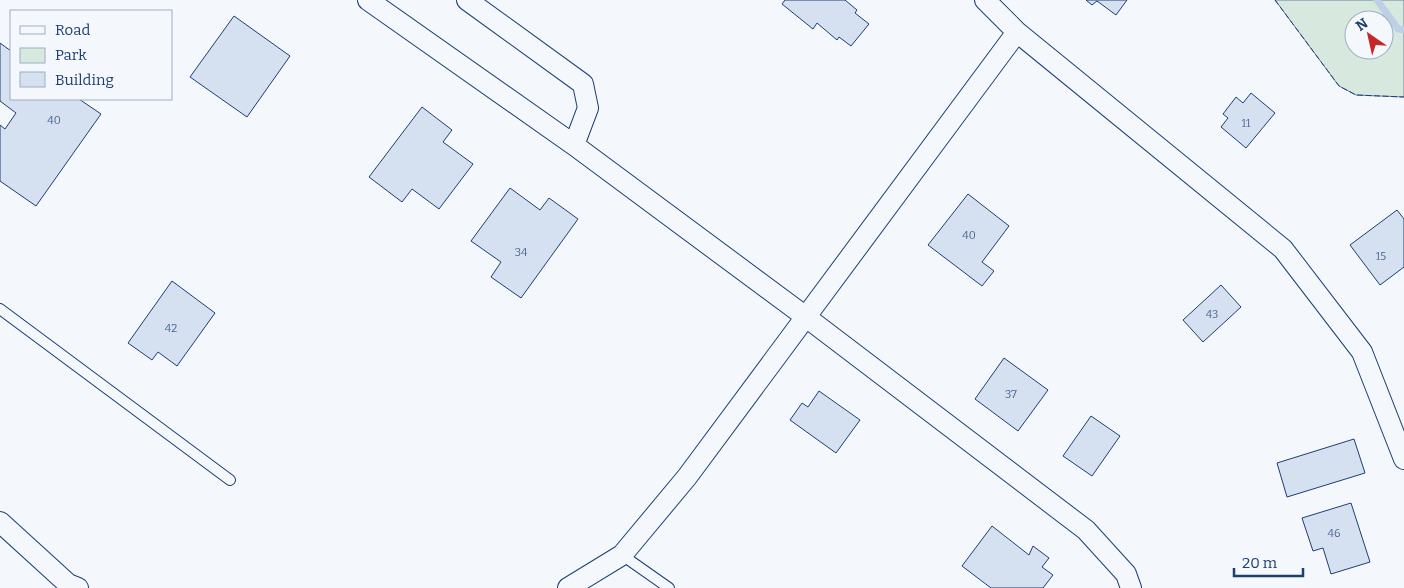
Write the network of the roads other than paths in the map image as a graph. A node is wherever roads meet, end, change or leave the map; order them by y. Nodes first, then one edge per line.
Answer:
1 (368, 0) edge
2 (467, 0) edge
3 (985, 0) edge
4 (1017, 32) junction
5 (574, 145) junction
6 (0, 309) edge
7 (806, 317) junction
8 (1404, 459) edge
9 (230, 480) dead end
10 (0, 522) edge
11 (622, 555) junction
12 (70, 587) edge
13 (568, 588) edge
14 (669, 588) edge
15 (1131, 588) edge

1 - 5 street
2 - 5 street
3 - 4 street
4 - 7 street
4 - 8 street
5 - 7 street
6 - 9 lane
7 - 11 street
7 - 15 street
10 - 12 street
11 - 13 street
11 - 14 lane

